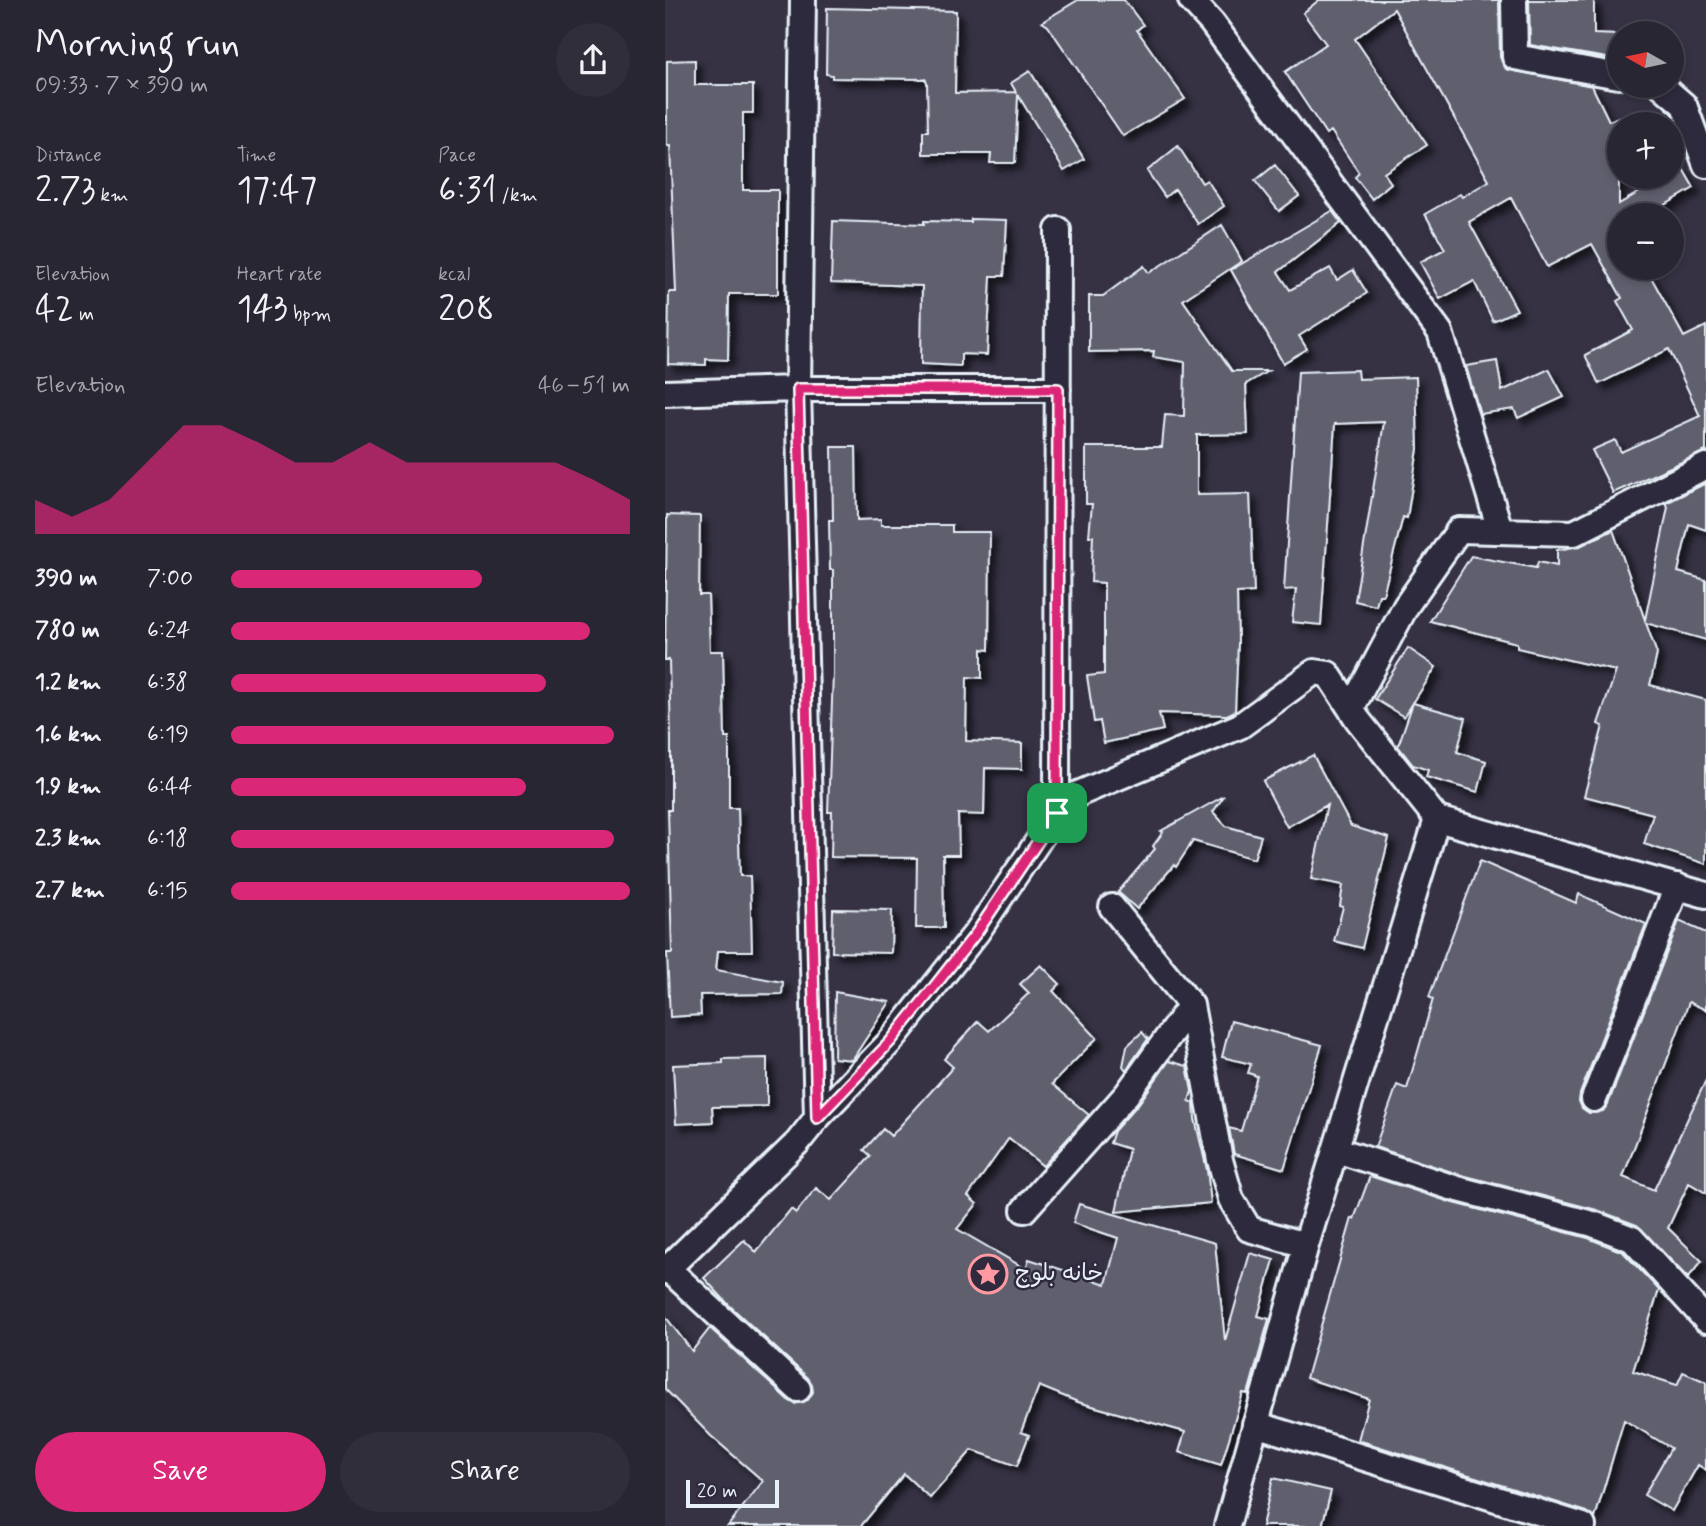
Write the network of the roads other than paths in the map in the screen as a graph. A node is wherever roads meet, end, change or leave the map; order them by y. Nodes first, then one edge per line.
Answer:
1 (803, 0) edge
2 (1191, 0) edge
3 (1514, 0) edge
4 (1216, 12) edge
5 (1607, 73) edge
6 (1676, 98) edge
7 (1706, 165) edge
8 (1058, 230) dead end
9 (798, 389) junction
10 (1058, 389) junction
11 (665, 393) edge
12 (1706, 466) edge
13 (1500, 530) junction
14 (1351, 709) junction
15 (1057, 813) junction
16 (1437, 818) junction
17 (1677, 886) junction
18 (1706, 894) edge
19 (1112, 907) dead end
20 (1191, 1005) junction
21 (1594, 1099) dead end
22 (817, 1118) junction
23 (1337, 1150) junction
24 (1024, 1210) dead end
25 (1305, 1245) junction
26 (666, 1270) edge
27 (1706, 1320) edge
28 (798, 1389) dead end
29 (1255, 1424) junction
30 (1227, 1526) edge
31 (1583, 1526) edge

1 - 9 street
2 - 4 street
3 - 5 street
4 - 13 street
6 - 7 street
8 - 10 street
9 - 10 street
9 - 11 street
9 - 22 street
10 - 15 street
12 - 13 street
13 - 14 street
14 - 15 street
14 - 16 street
15 - 22 street
16 - 17 street
16 - 23 street
17 - 18 street
17 - 21 street
19 - 20 street
20 - 24 street
20 - 25 street
22 - 26 street
23 - 25 street
23 - 27 street
25 - 29 street
26 - 28 street
29 - 30 street
29 - 31 street

